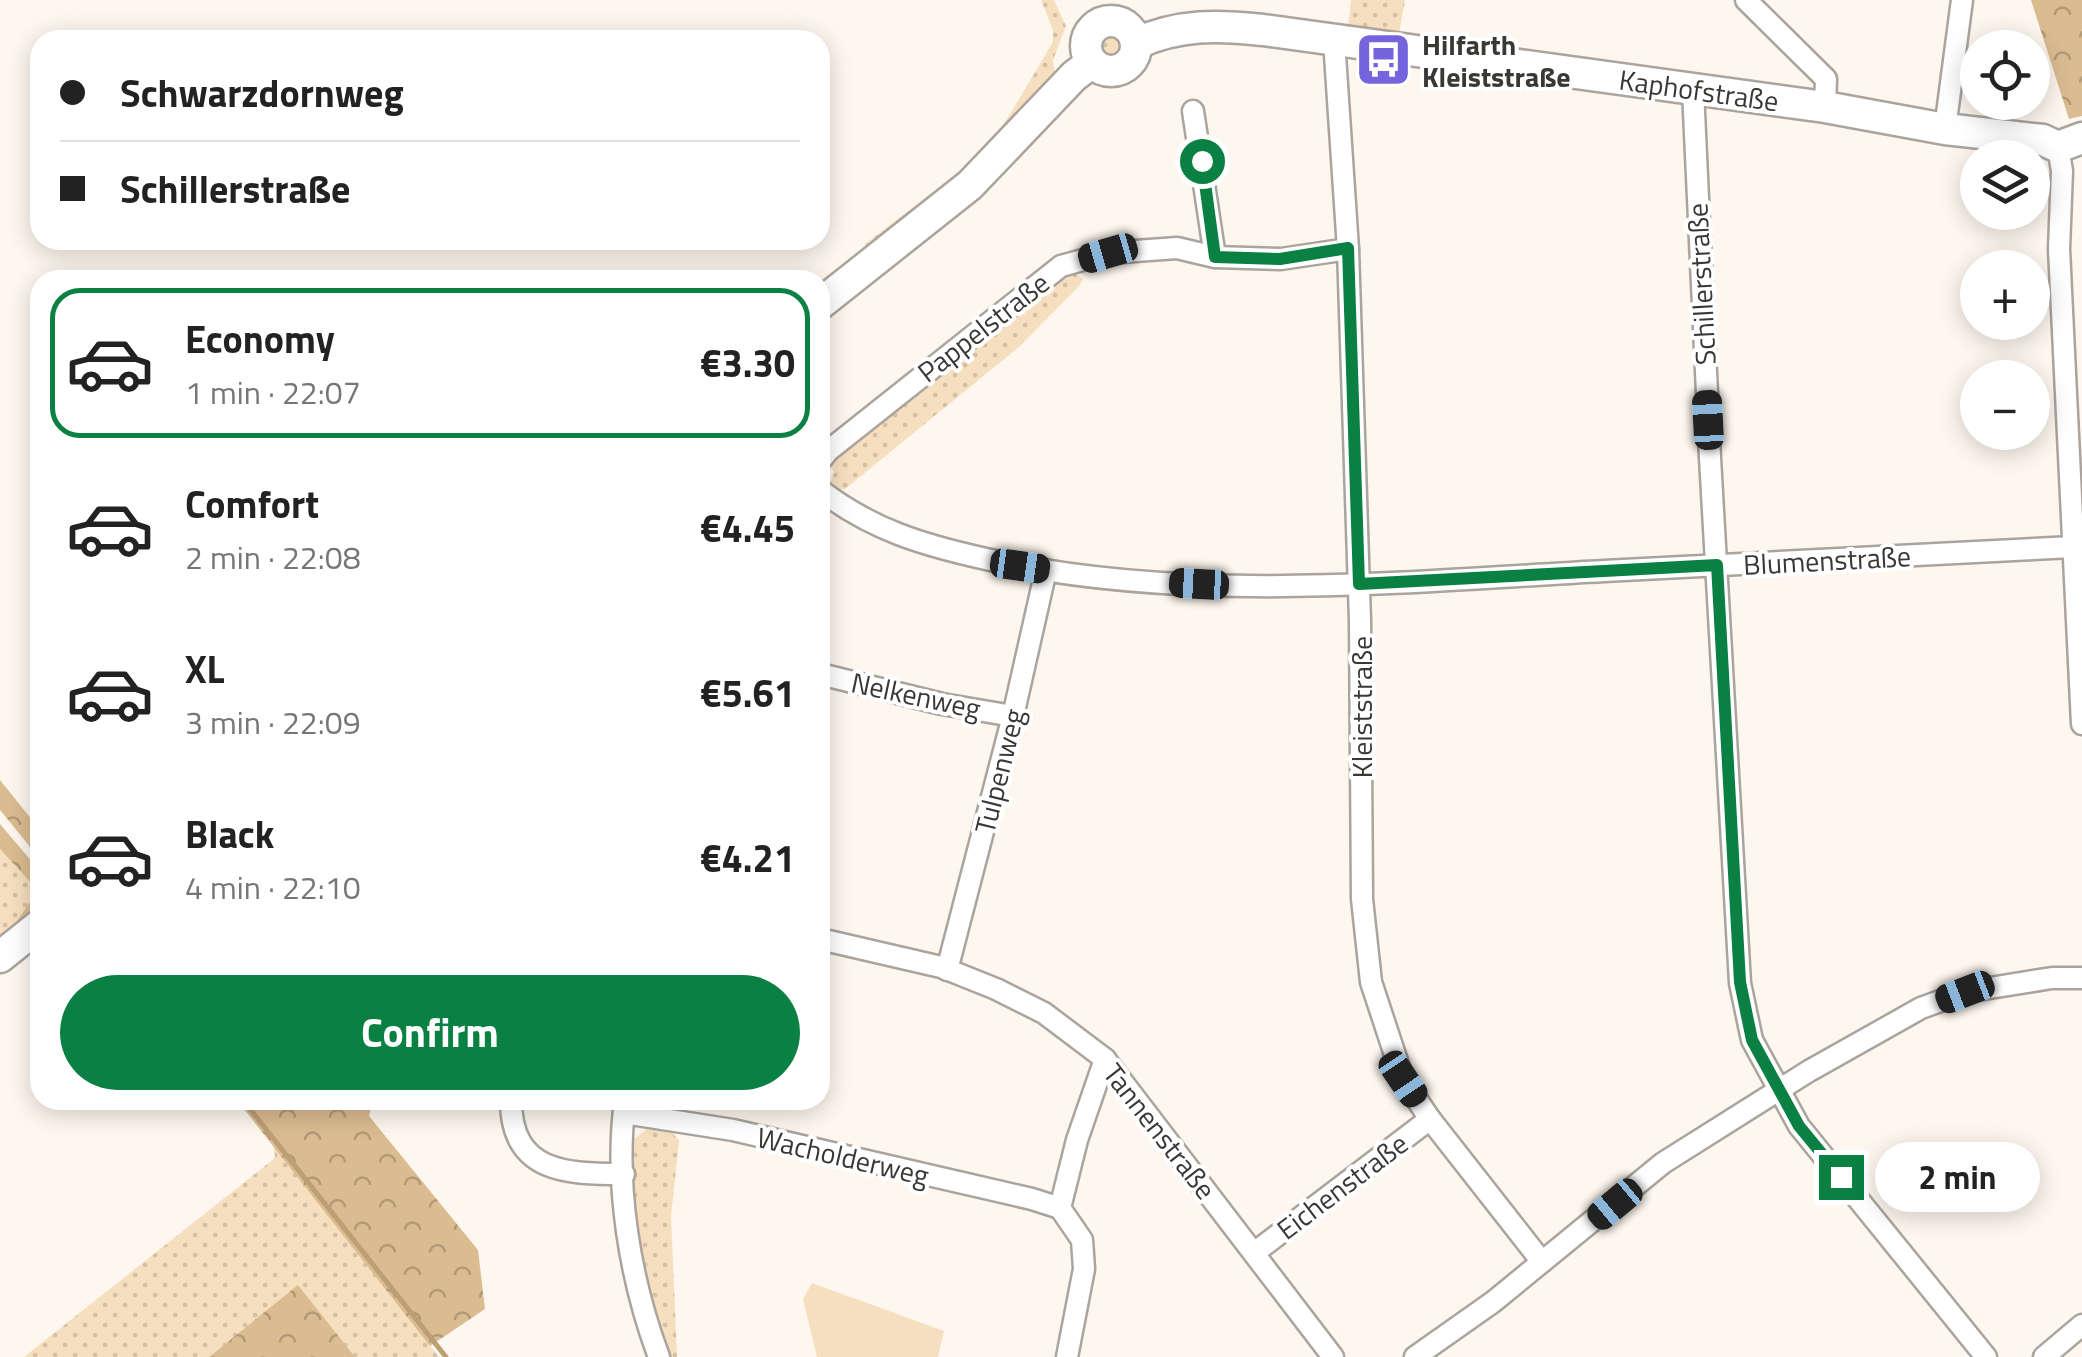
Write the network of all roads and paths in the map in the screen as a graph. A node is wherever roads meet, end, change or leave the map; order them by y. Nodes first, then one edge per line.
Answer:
1 (1746, 0) edge
2 (1962, 0) edge
3 (1090, 12) edge
4 (1334, 40) junction
5 (1137, 44) junction
6 (1091, 63) junction
7 (1693, 90) junction
8 (1826, 107) junction
9 (1193, 110) dead end
10 (1944, 129) junction
11 (2070, 143) edge
12 (1348, 248) junction
13 (1215, 257) junction
14 (830, 296) edge
15 (830, 448) edge
16 (830, 497) edge
17 (2073, 547) junction
18 (1717, 565) junction
19 (1046, 570) junction
20 (1359, 584) junction
21 (830, 676) edge
22 (1013, 716) junction
23 (2082, 724) edge
24 (30, 933) edge
25 (830, 941) edge
26 (0, 957) edge
27 (946, 970) junction
28 (2082, 978) edge
29 (1105, 1058) junction
30 (1780, 1090) junction
31 (510, 1110) edge
32 (624, 1110) edge
33 (642, 1110) edge
34 (1430, 1120) junction
35 (624, 1174) junction
36 (1060, 1208) junction
37 (1254, 1252) junction
38 (1542, 1262) junction
39 (2082, 1325) edge
40 (659, 1357) edge
41 (1067, 1357) edge
42 (1333, 1357) edge
43 (1414, 1357) edge
44 (1986, 1357) edge
45 (2044, 1357) edge

1 - 8 street
2 - 10 street
3 - 5 main road
3 - 6 main road
4 - 5 main road, Kaphofstraße
4 - 7 main road, Kaphofstraße
4 - 12 street, Kleiststraße
5 - 6 main road, Kaphofstraße
6 - 14 main road
7 - 8 main road, Kaphofstraße
7 - 18 street, Schillerstraße
8 - 10 main road, Kaphofstraße
9 - 13 street
10 - 11 main road, Kaphofstraße
11 - 17 street
12 - 13 street, Pappelstraße
12 - 20 street, Kleiststraße
13 - 15 street, Pappelstraße
16 - 19 street, Blumenstraße
17 - 18 street, Blumenstraße
17 - 23 street
18 - 20 street, Blumenstraße
18 - 30 street, Schillerstraße
19 - 20 street, Blumenstraße
19 - 22 street, Tulpenweg
20 - 34 street, Kleiststraße
21 - 22 street, Nelkenweg
22 - 27 street, Tulpenweg
24 - 26 main road
25 - 27 street, Tannenstraße
27 - 29 street, Tannenstraße
28 - 30 street
29 - 36 street
29 - 37 street, Tannenstraße
30 - 38 street
30 - 44 street, Schillerstraße
31 - 35 street
32 - 35 street
33 - 36 street, Wacholderweg
34 - 37 street, Eichenstraße
34 - 38 street, Kleiststraße
35 - 40 street
36 - 41 street
37 - 42 street, Tannenstraße
38 - 43 street
39 - 45 street

